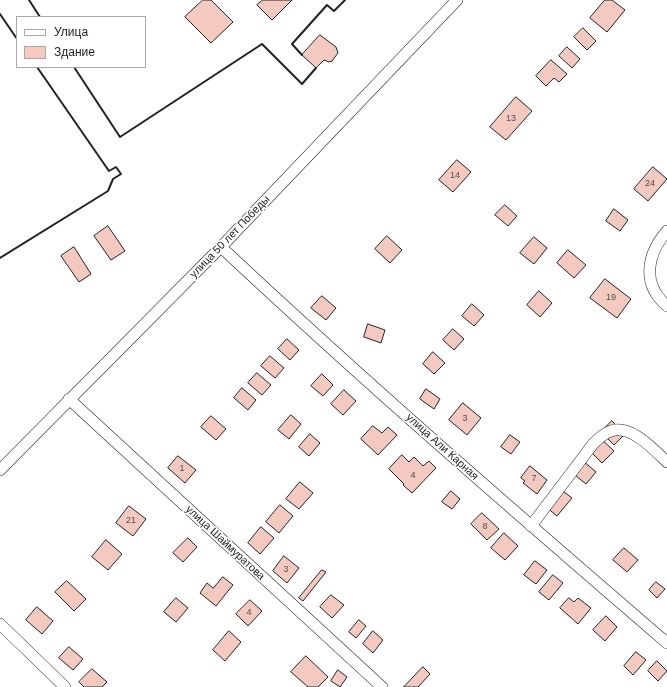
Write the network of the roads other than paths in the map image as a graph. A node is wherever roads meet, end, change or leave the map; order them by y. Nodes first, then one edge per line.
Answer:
1 (457, 0) edge
2 (666, 233) edge
3 (221, 247) junction
4 (667, 306) edge
5 (69, 399) junction
6 (667, 462) edge
7 (0, 470) edge
8 (531, 526) junction
9 (0, 624) edge
10 (667, 643) edge
11 (65, 687) edge
12 (382, 687) edge

1 - 3 street, улица 50 лет Победы
2 - 4 street
3 - 5 street, улица 50 лет Победы
3 - 8 street, улица Али Карная
5 - 7 street, улица 50 лет Победы
5 - 12 street, улица Шаймуратова
6 - 8 street
8 - 10 street, улица Али Карная
9 - 11 street

